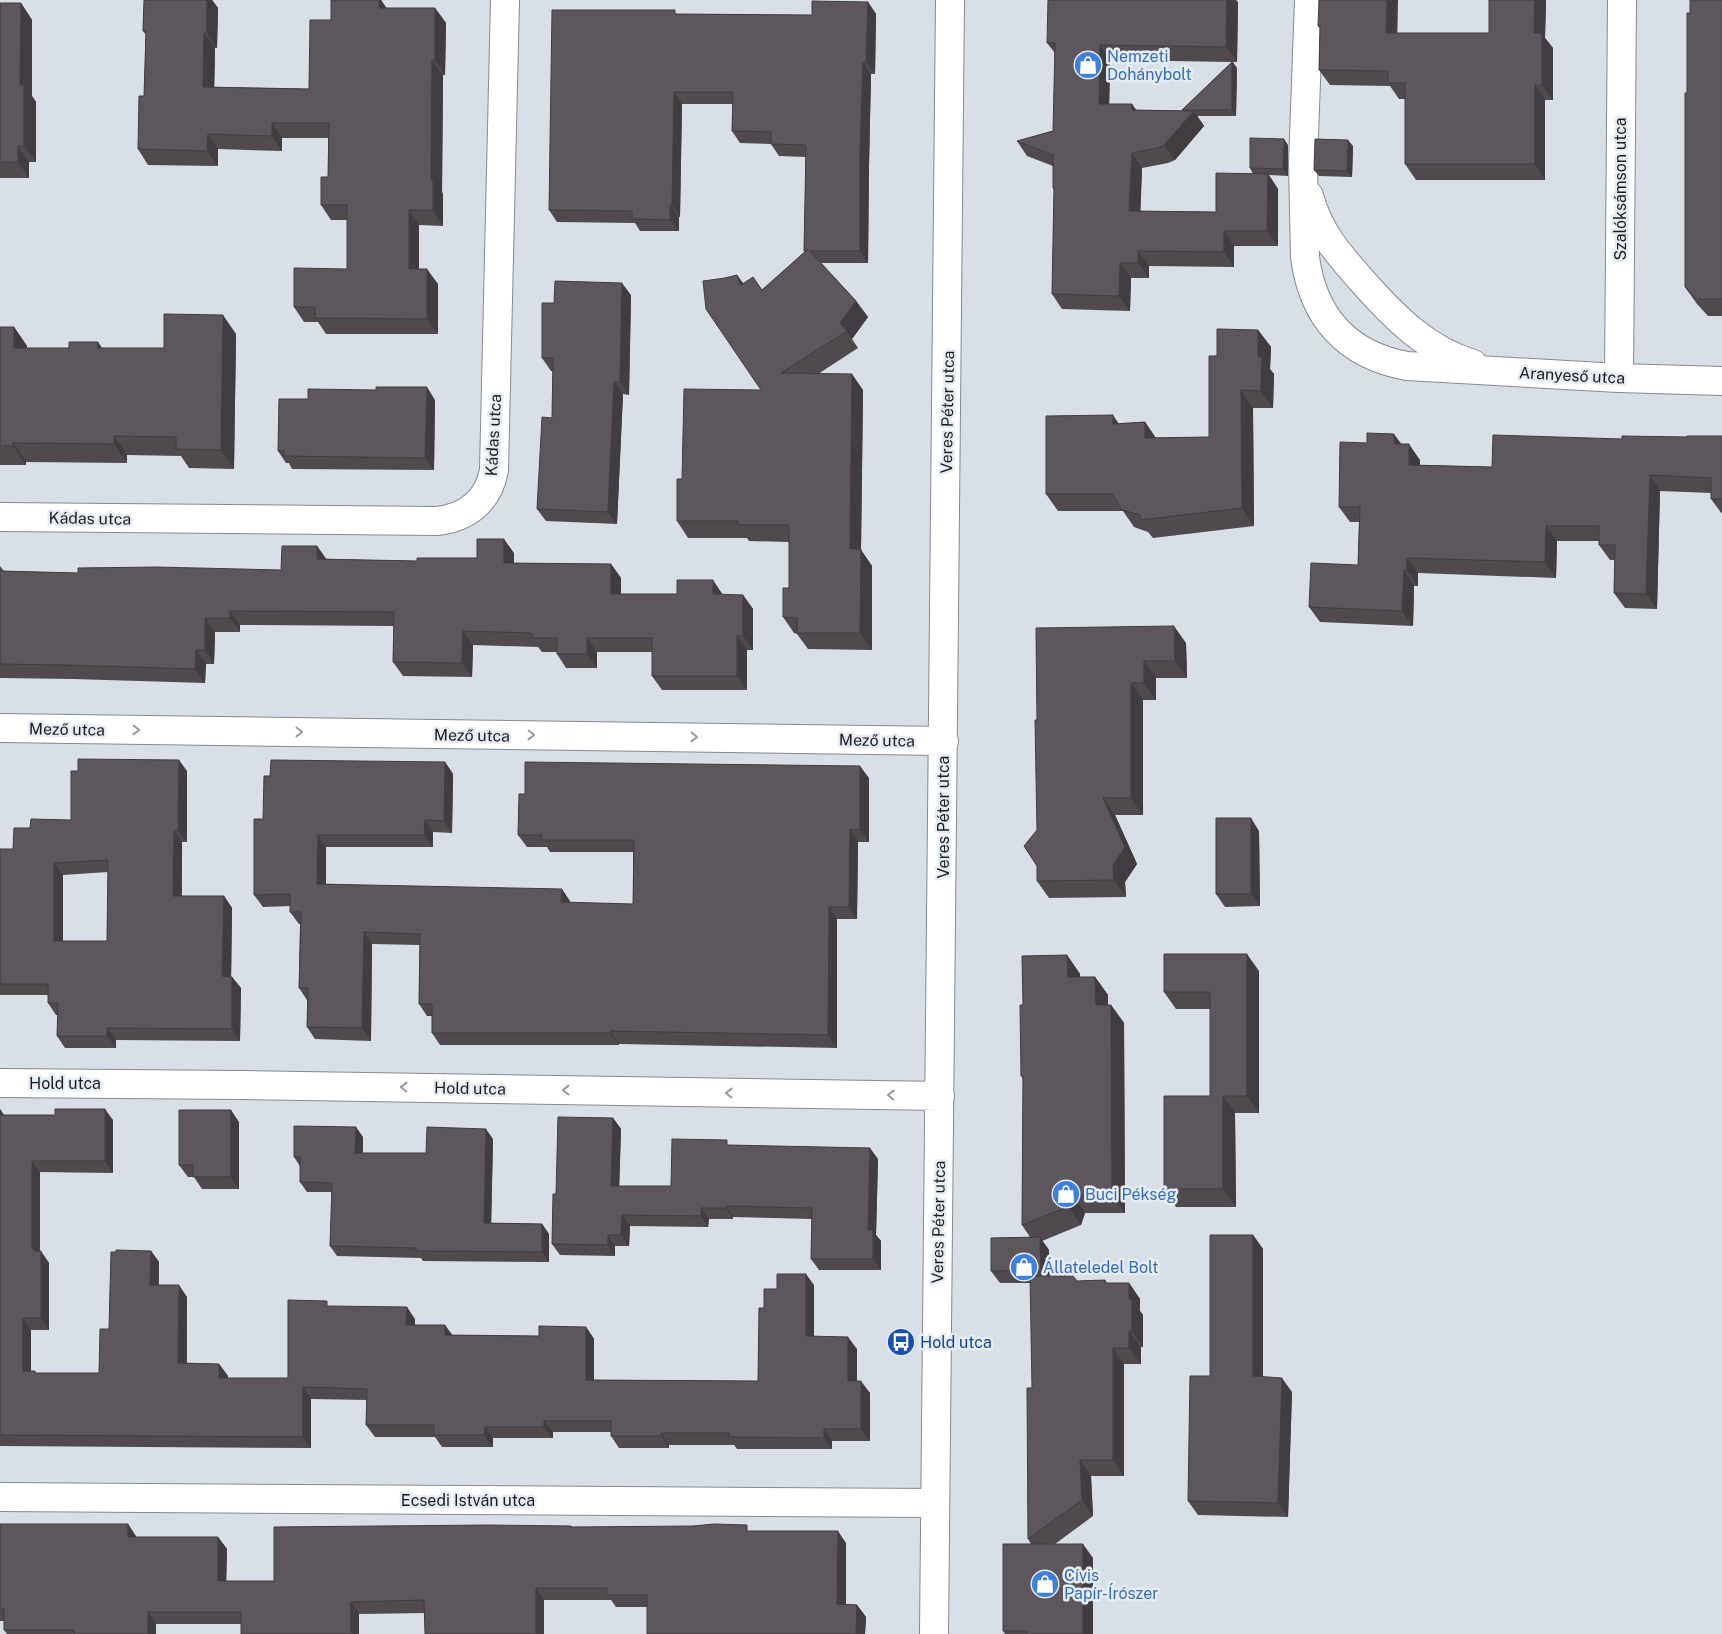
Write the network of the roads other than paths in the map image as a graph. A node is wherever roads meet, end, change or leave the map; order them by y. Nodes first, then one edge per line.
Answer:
1 (504, 0) edge
2 (950, 0) edge
3 (1309, 0) edge
4 (1622, 0) edge
5 (1303, 163) junction
6 (1498, 372) junction
7 (1619, 378) junction
8 (1722, 381) edge
9 (0, 517) edge
10 (0, 728) edge
11 (944, 741) junction
12 (0, 1083) edge
13 (940, 1096) junction
14 (0, 1497) edge
15 (935, 1503) junction
16 (934, 1634) edge

1 - 9 street, Kádas utca
2 - 11 street, Veres Péter utca
3 - 5 street
4 - 7 street, Szalóksámson utca
5 - 6 street
5 - 6 street, Aranyeső utca
6 - 7 street, Aranyeső utca
7 - 8 street, Aranyeső utca
10 -> 11 street, Mező utca
11 - 13 street, Veres Péter utca
13 -> 12 street, Hold utca
13 - 15 street, Veres Péter utca
14 - 15 street, Ecsedi István utca
15 - 16 street, Veres Péter utca

